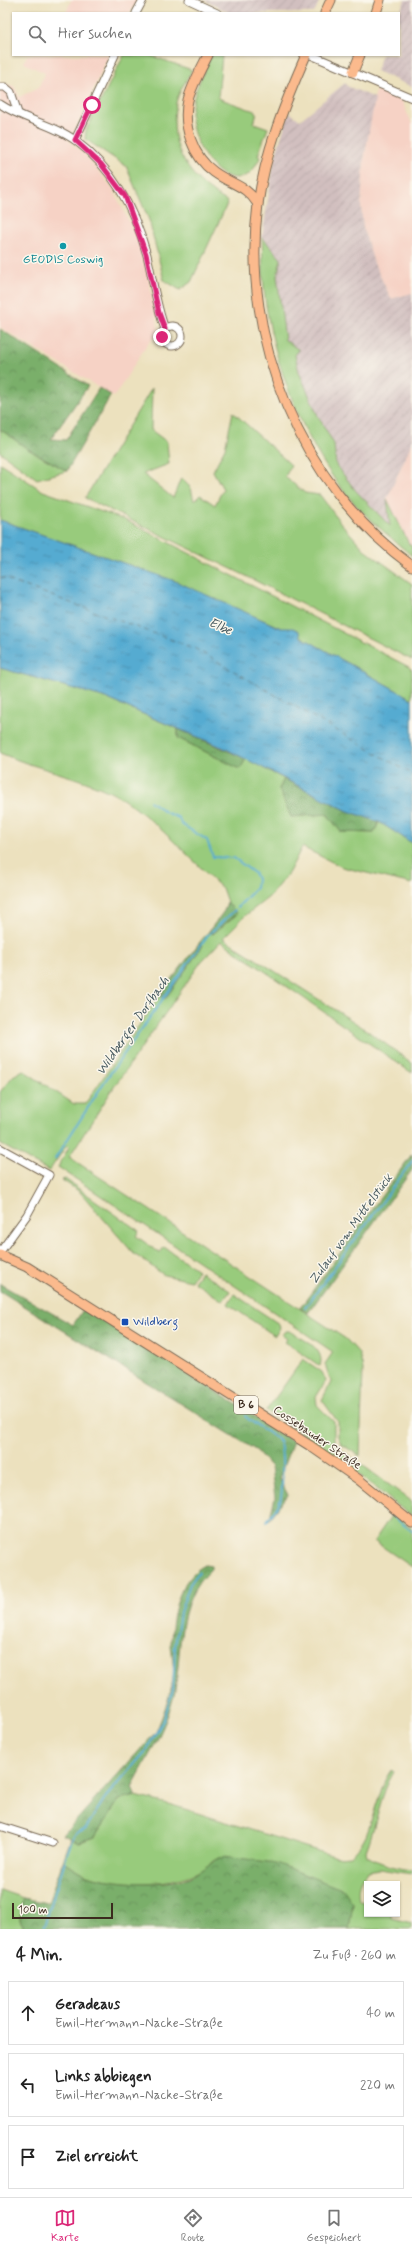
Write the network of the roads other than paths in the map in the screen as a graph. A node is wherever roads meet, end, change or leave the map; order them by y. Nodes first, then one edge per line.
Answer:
1 (143, 0) edge
2 (189, 0) edge
3 (331, 0) edge
4 (380, 0) edge
5 (137, 12) edge
6 (215, 12) edge
7 (325, 12) edge
8 (376, 12) edge
9 (115, 56) edge
10 (208, 56) edge
11 (306, 56) edge
12 (313, 56) edge
13 (360, 56) edge
14 (353, 72) junction
15 (0, 87) edge
16 (411, 100) edge
17 (0, 104) edge
18 (18, 113) junction
19 (75, 140) junction
20 (258, 204) junction
21 (165, 329) dead end
22 (412, 566) edge
23 (0, 1148) edge
24 (0, 1253) edge
25 (412, 1523) edge
26 (0, 1826) edge
27 (53, 1843) dead end

1 - 5 street
2 - 6 street
3 - 7 main road
4 - 8 main road
9 - 19 street
10 - 20 main road
11 - 20 main road
12 - 14 street
13 - 14 main road
14 - 16 street
15 - 18 street
17 - 18 street
18 - 19 street
19 - 21 street
20 - 22 main road
23 - 24 street
24 - 25 main road, Cossebauder Straße / B 6
26 - 27 street

